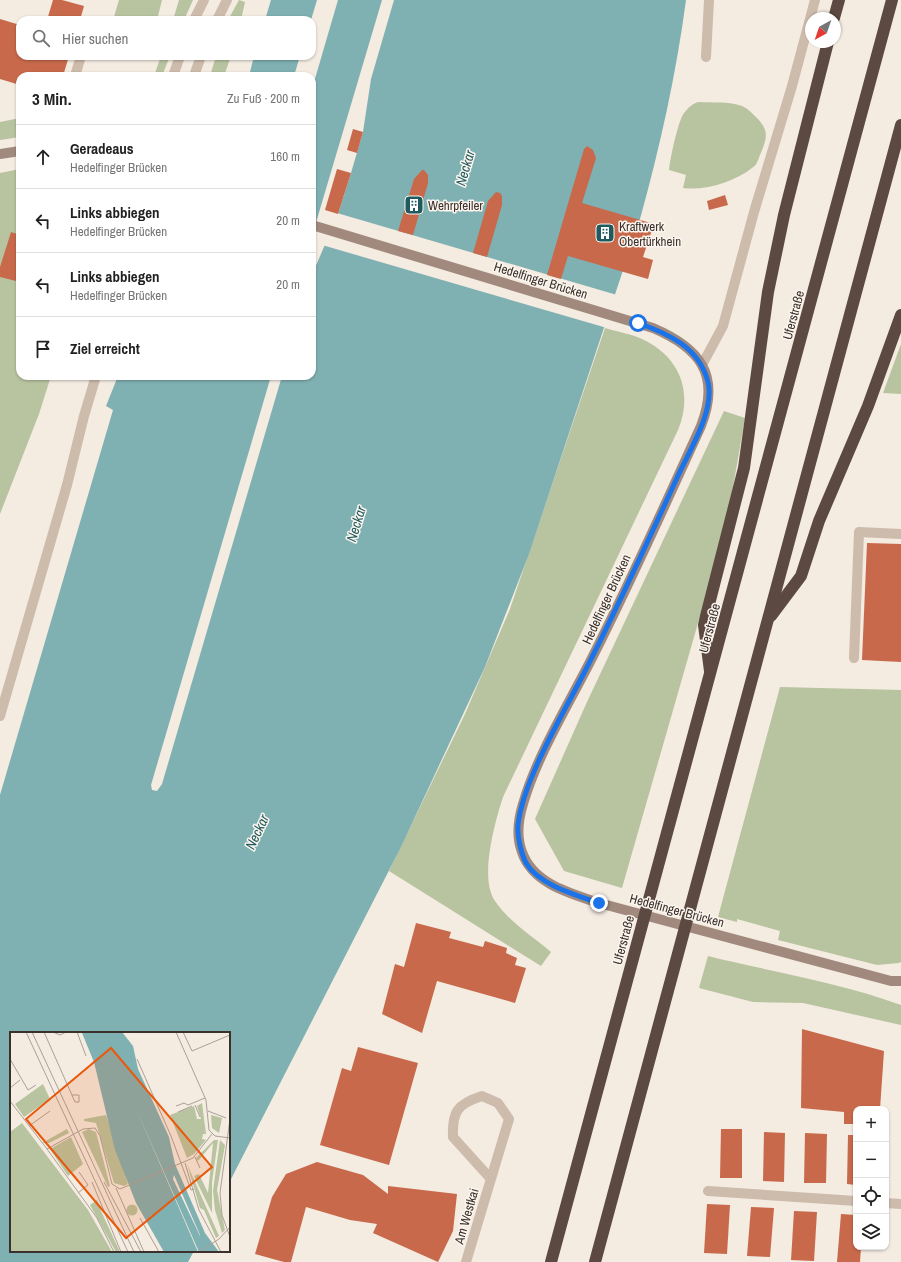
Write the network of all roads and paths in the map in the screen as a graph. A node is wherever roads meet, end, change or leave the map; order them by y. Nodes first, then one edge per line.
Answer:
1 (204, 0) edge
2 (227, 0) edge
3 (709, 0) edge
4 (815, 0) edge
5 (839, 0) edge
6 (892, 0) edge
7 (836, 12) edge
8 (196, 16) edge
9 (219, 16) edge
10 (826, 48) edge
11 (706, 56) dead end
12 (80, 60) edge
13 (179, 60) edge
14 (200, 60) edge
15 (76, 72) edge
16 (174, 72) edge
17 (195, 72) edge
18 (901, 125) edge
19 (16, 152) edge
20 (0, 154) edge
21 (316, 226) edge
22 (901, 315) edge
23 (702, 365) junction
24 (95, 380) edge
25 (901, 534) edge
26 (768, 620) junction
27 (854, 658) dead end
28 (711, 676) junction
29 (0, 716) edge
30 (901, 981) edge
31 (490, 1178) junction
32 (708, 1191) dead end
33 (853, 1201) edge
34 (889, 1203) edge
35 (901, 1204) edge
36 (466, 1262) edge
37 (551, 1262) edge
38 (595, 1262) edge

1 - 8 street
2 - 9 street
3 - 11 street
4 - 23 street
5 - 7 highway
6 - 28 highway, Uferstraße
10 - 28 highway
12 - 15 street
13 - 16 street
14 - 17 street
18 - 26 highway
19 - 20 street
21 - 23 street, Hedelfinger Brücken
22 - 26 highway
23 - 30 street, Hedelfinger Brücken
24 - 29 street
25 - 27 street
26 - 38 highway
28 - 37 highway, Uferstraße
31 - 31 street, Am Westkai
31 - 36 street, Am Westkai
32 - 33 street
34 - 35 street

